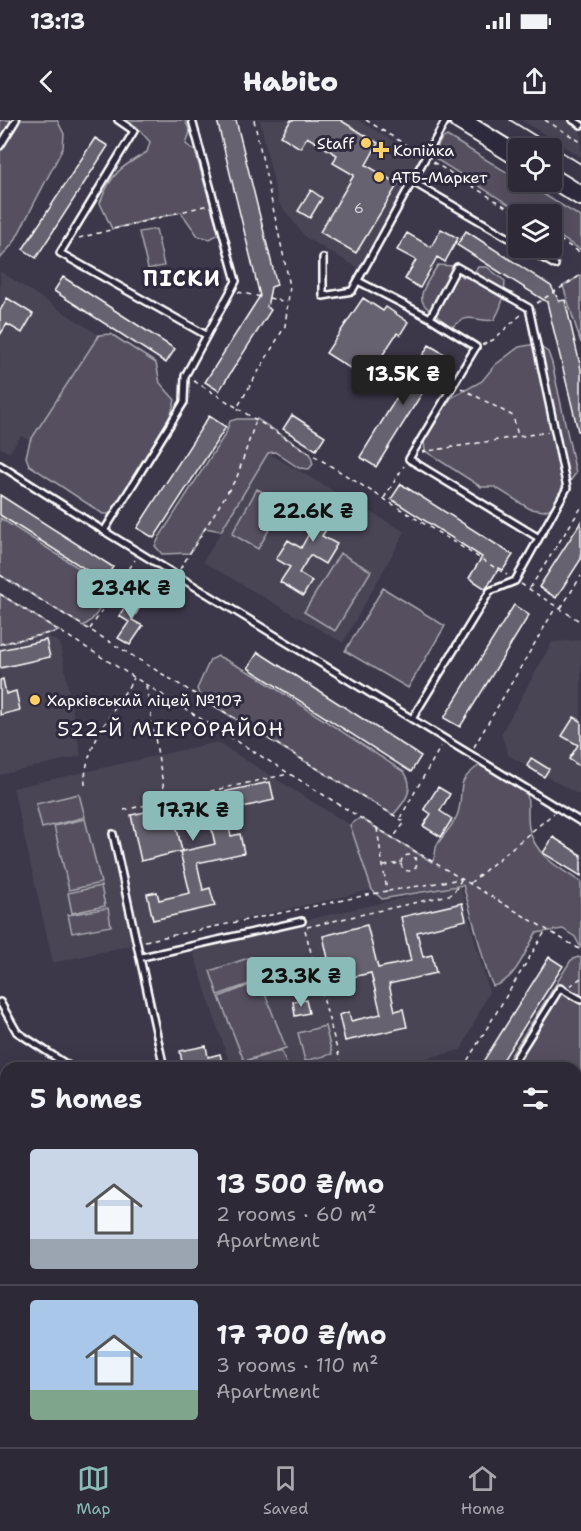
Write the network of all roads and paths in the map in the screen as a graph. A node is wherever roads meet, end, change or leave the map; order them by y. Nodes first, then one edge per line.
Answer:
1 (16, 120) edge
2 (118, 120) edge
3 (192, 120) edge
4 (254, 120) edge
5 (366, 120) edge
6 (446, 120) edge
7 (545, 120) edge
8 (573, 120) edge
9 (469, 123) edge
10 (581, 125) edge
11 (581, 142) edge
12 (0, 146) edge
13 (508, 150) edge
14 (426, 157) junction
15 (412, 182) junction
16 (562, 184) edge
17 (581, 196) edge
18 (215, 203) junction
19 (508, 208) edge
20 (508, 238) edge
21 (68, 241) junction
22 (562, 242) edge
23 (581, 254) edge
24 (323, 258) dead end
25 (543, 258) edge
26 (555, 265) dead end
27 (581, 274) edge
28 (358, 281) junction
29 (230, 290) junction
30 (261, 297) dead end
31 (269, 298) dead end
32 (288, 302) junction
33 (529, 309) junction
34 (430, 318) junction
35 (206, 335) junction
36 (476, 347) junction
37 (185, 376) junction
38 (454, 384) junction
39 (237, 408) junction
40 (256, 419) junction
41 (555, 430) junction
42 (518, 437) junction
43 (411, 456) junction
44 (0, 465) edge
45 (383, 498) junction
46 (581, 508) edge
47 (104, 531) junction
48 (539, 538) junction
49 (140, 553) junction
50 (0, 575) edge
51 (176, 575) junction
52 (581, 576) edge
53 (515, 581) junction
54 (529, 590) junction
55 (0, 594) edge
56 (556, 606) junction
57 (561, 609) junction
58 (581, 622) edge
59 (90, 630) junction
60 (59, 631) junction
61 (0, 644) edge
62 (135, 677) junction
63 (146, 684) junction
64 (412, 719) junction
65 (445, 739) junction
66 (470, 753) junction
67 (289, 773) junction
68 (85, 785) dead end
69 (166, 801) junction
70 (560, 809) junction
71 (124, 810) dead end
72 (400, 819) junction
73 (581, 822) edge
74 (376, 828) junction
75 (113, 834) dead end
76 (393, 838) junction
77 (405, 845) junction
78 (407, 855) junction
79 (400, 863) junction
80 (383, 866) junction
81 (461, 879) junction
82 (470, 884) junction
83 (387, 891) junction
84 (302, 921) joint
85 (304, 928) junction
86 (546, 929) junction
87 (138, 942) junction
88 (581, 950) edge
89 (142, 957) junction
90 (581, 978) edge
91 (565, 990) junction
92 (581, 1000) edge
93 (0, 1002) edge
94 (62, 1062) edge
95 (163, 1062) edge
96 (340, 1062) edge
97 (467, 1062) edge
98 (514, 1062) edge

1 - 12 lane
2 - 21 lane
3 - 18 lane
4 - 32 path
5 - 14 path
6 - 14 lane
7 - 11 path
8 - 10 lane
9 - 13 main road
14 - 15 lane
14 - 19 path
15 - 20 lane
15 - 28 lane
16 - 17 main road
18 - 21 path
18 - 29 lane
21 - 35 lane
22 - 23 path
24 - 28 lane
25 - 26 lane
27 - 33 path
28 - 34 lane
29 - 30 path
29 - 35 lane
31 - 32 path
32 - 39 path
33 - 34 lane
33 - 36 path
33 - 41 lane
34 - 36 lane
35 - 37 lane
36 - 38 lane
37 - 39 path
37 - 47 lane
38 - 42 path
38 - 43 lane
39 - 40 path
40 - 45 path
40 - 51 path
41 - 42 path
41 - 48 lane
42 - 43 path
43 - 45 path
43 - 48 lane
44 - 47 lane
45 - 53 path
46 - 54 path
47 - 49 lane
48 - 53 lane
49 - 51 lane
49 - 59 path
50 - 59 path
51 - 64 lane
52 - 57 path
53 - 54 path
53 - 64 lane
54 - 56 path
55 - 60 path
56 - 57 path
56 - 66 path
57 - 58 path
59 - 72 path
60 - 61 path
60 - 62 path
62 - 63 path
62 - 68 path
63 - 67 path
63 - 69 path
64 - 65 lane
65 - 66 lane
65 - 72 path
66 - 70 lane
67 - 69 path
67 - 74 path
69 - 71 path
70 - 73 lane
70 - 82 path
72 - 76 path
74 - 76 path
74 - 80 path
75 - 87 lane
76 - 77 path
77 - 78 path
77 - 81 path
78 - 79 path
78 - 79 path
79 - 80 path
80 - 83 path
81 - 82 path
81 - 83 path
81 - 85 path
82 - 86 path
83 - 87 path
84 - 85 path
84 - 89 lane
85 - 96 path
86 - 88 path
86 - 97 path
87 - 89 lane
89 - 95 lane
90 - 91 path
91 - 92 lane
91 - 98 lane
93 - 94 lane

